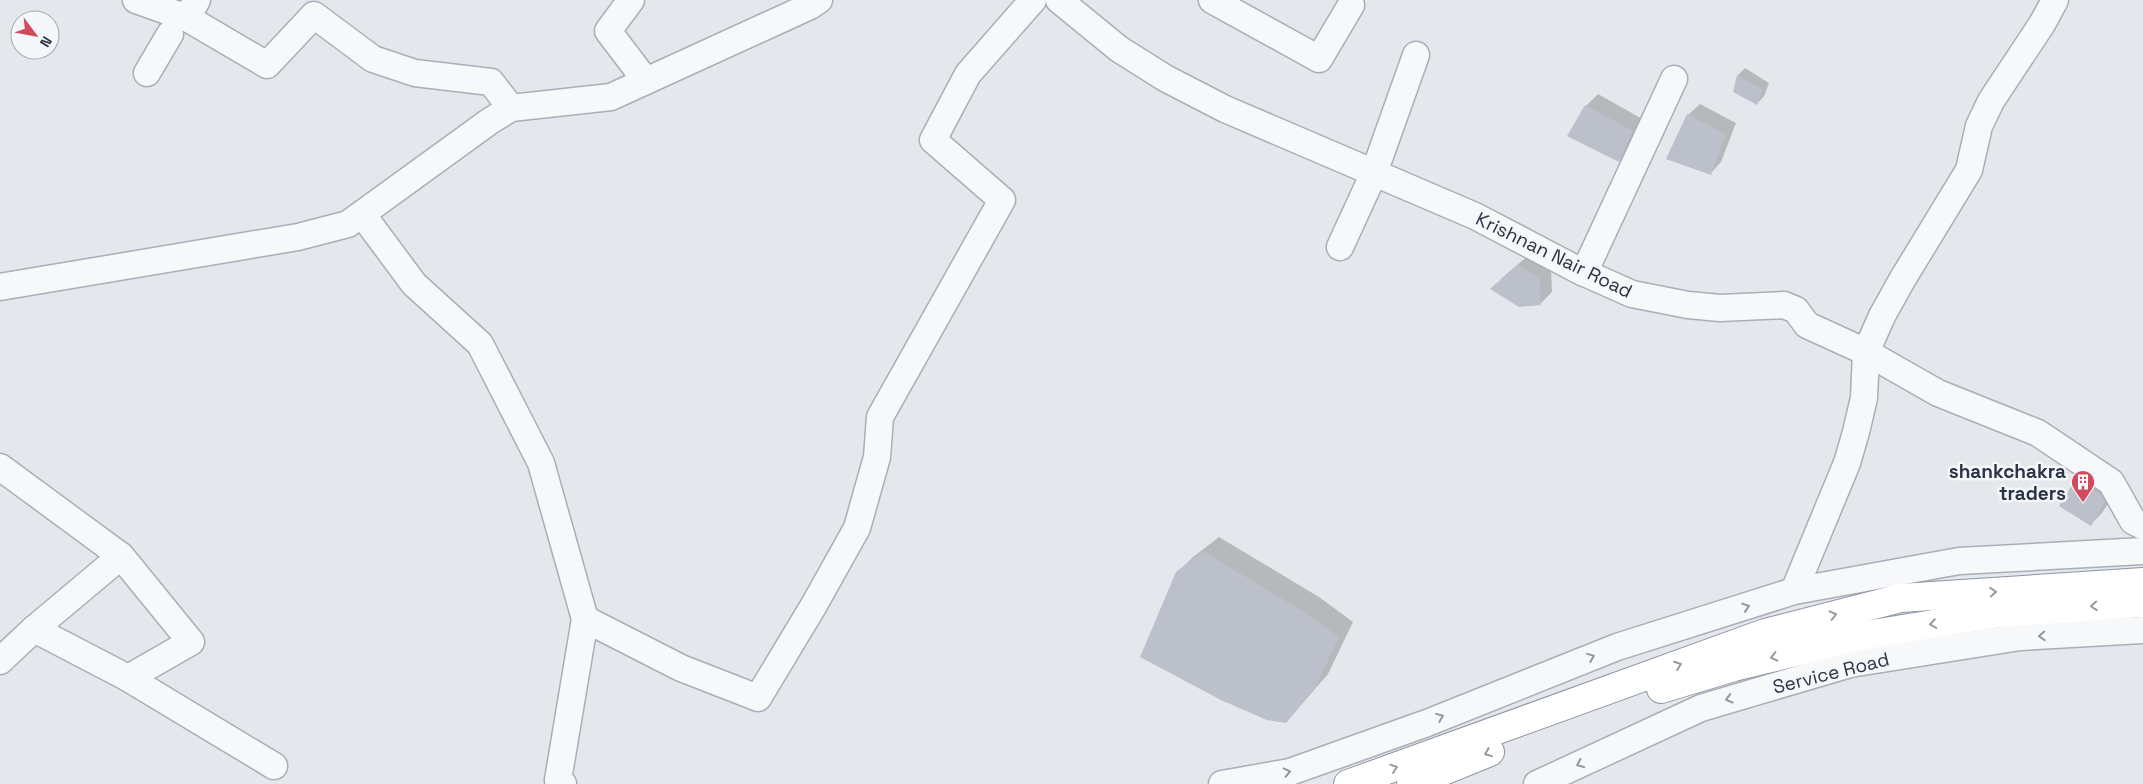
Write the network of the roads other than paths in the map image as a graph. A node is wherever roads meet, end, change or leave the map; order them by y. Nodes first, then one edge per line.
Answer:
1 (136, 0) edge
2 (632, 0) edge
3 (819, 0) edge
4 (1033, 0) edge
5 (1059, 0) edge
6 (1212, 0) edge
7 (2055, 0) edge
8 (1351, 5) dead end
9 (185, 17) edge
10 (1416, 55) dead end
11 (147, 73) dead end
12 (1674, 78) dead end
13 (646, 81) junction
14 (511, 108) junction
15 (1374, 173) junction
16 (362, 214) junction
17 (1340, 247) dead end
18 (1584, 273) junction
19 (0, 287) edge
20 (1866, 352) junction
21 (0, 467) edge
22 (2143, 526) edge
23 (2143, 551) edge
24 (122, 556) junction
25 (2143, 582) edge
26 (1794, 592) junction
27 (2143, 603) edge
28 (585, 619) junction
29 (34, 629) junction
30 (2143, 630) edge
31 (0, 661) edge
32 (128, 678) junction
33 (274, 766) dead end
34 (563, 784) edge
35 (1222, 784) edge
36 (1348, 784) edge
37 (1411, 784) edge
38 (1537, 784) edge

1 - 9 street
2 - 13 street
3 - 13 street
4 - 28 street
5 - 15 street, Krishnan Nair Road
6 - 8 street
7 - 20 street
9 - 11 street
9 - 14 street
10 - 15 street
12 - 18 street
13 - 14 street
14 - 16 street
15 - 17 street
15 - 18 street, Krishnan Nair Road
16 - 19 street
16 - 28 street
18 - 20 street, Krishnan Nair Road
20 - 22 street, Krishnan Nair Road
20 - 26 street
21 - 24 street
23 - 26 street
24 - 29 street
24 - 32 street
36 -> 25 highway
35 -> 26 street
27 -> 37 highway
28 - 34 street
29 - 31 street
29 - 32 street
30 -> 38 street, Service Road
32 - 33 street

